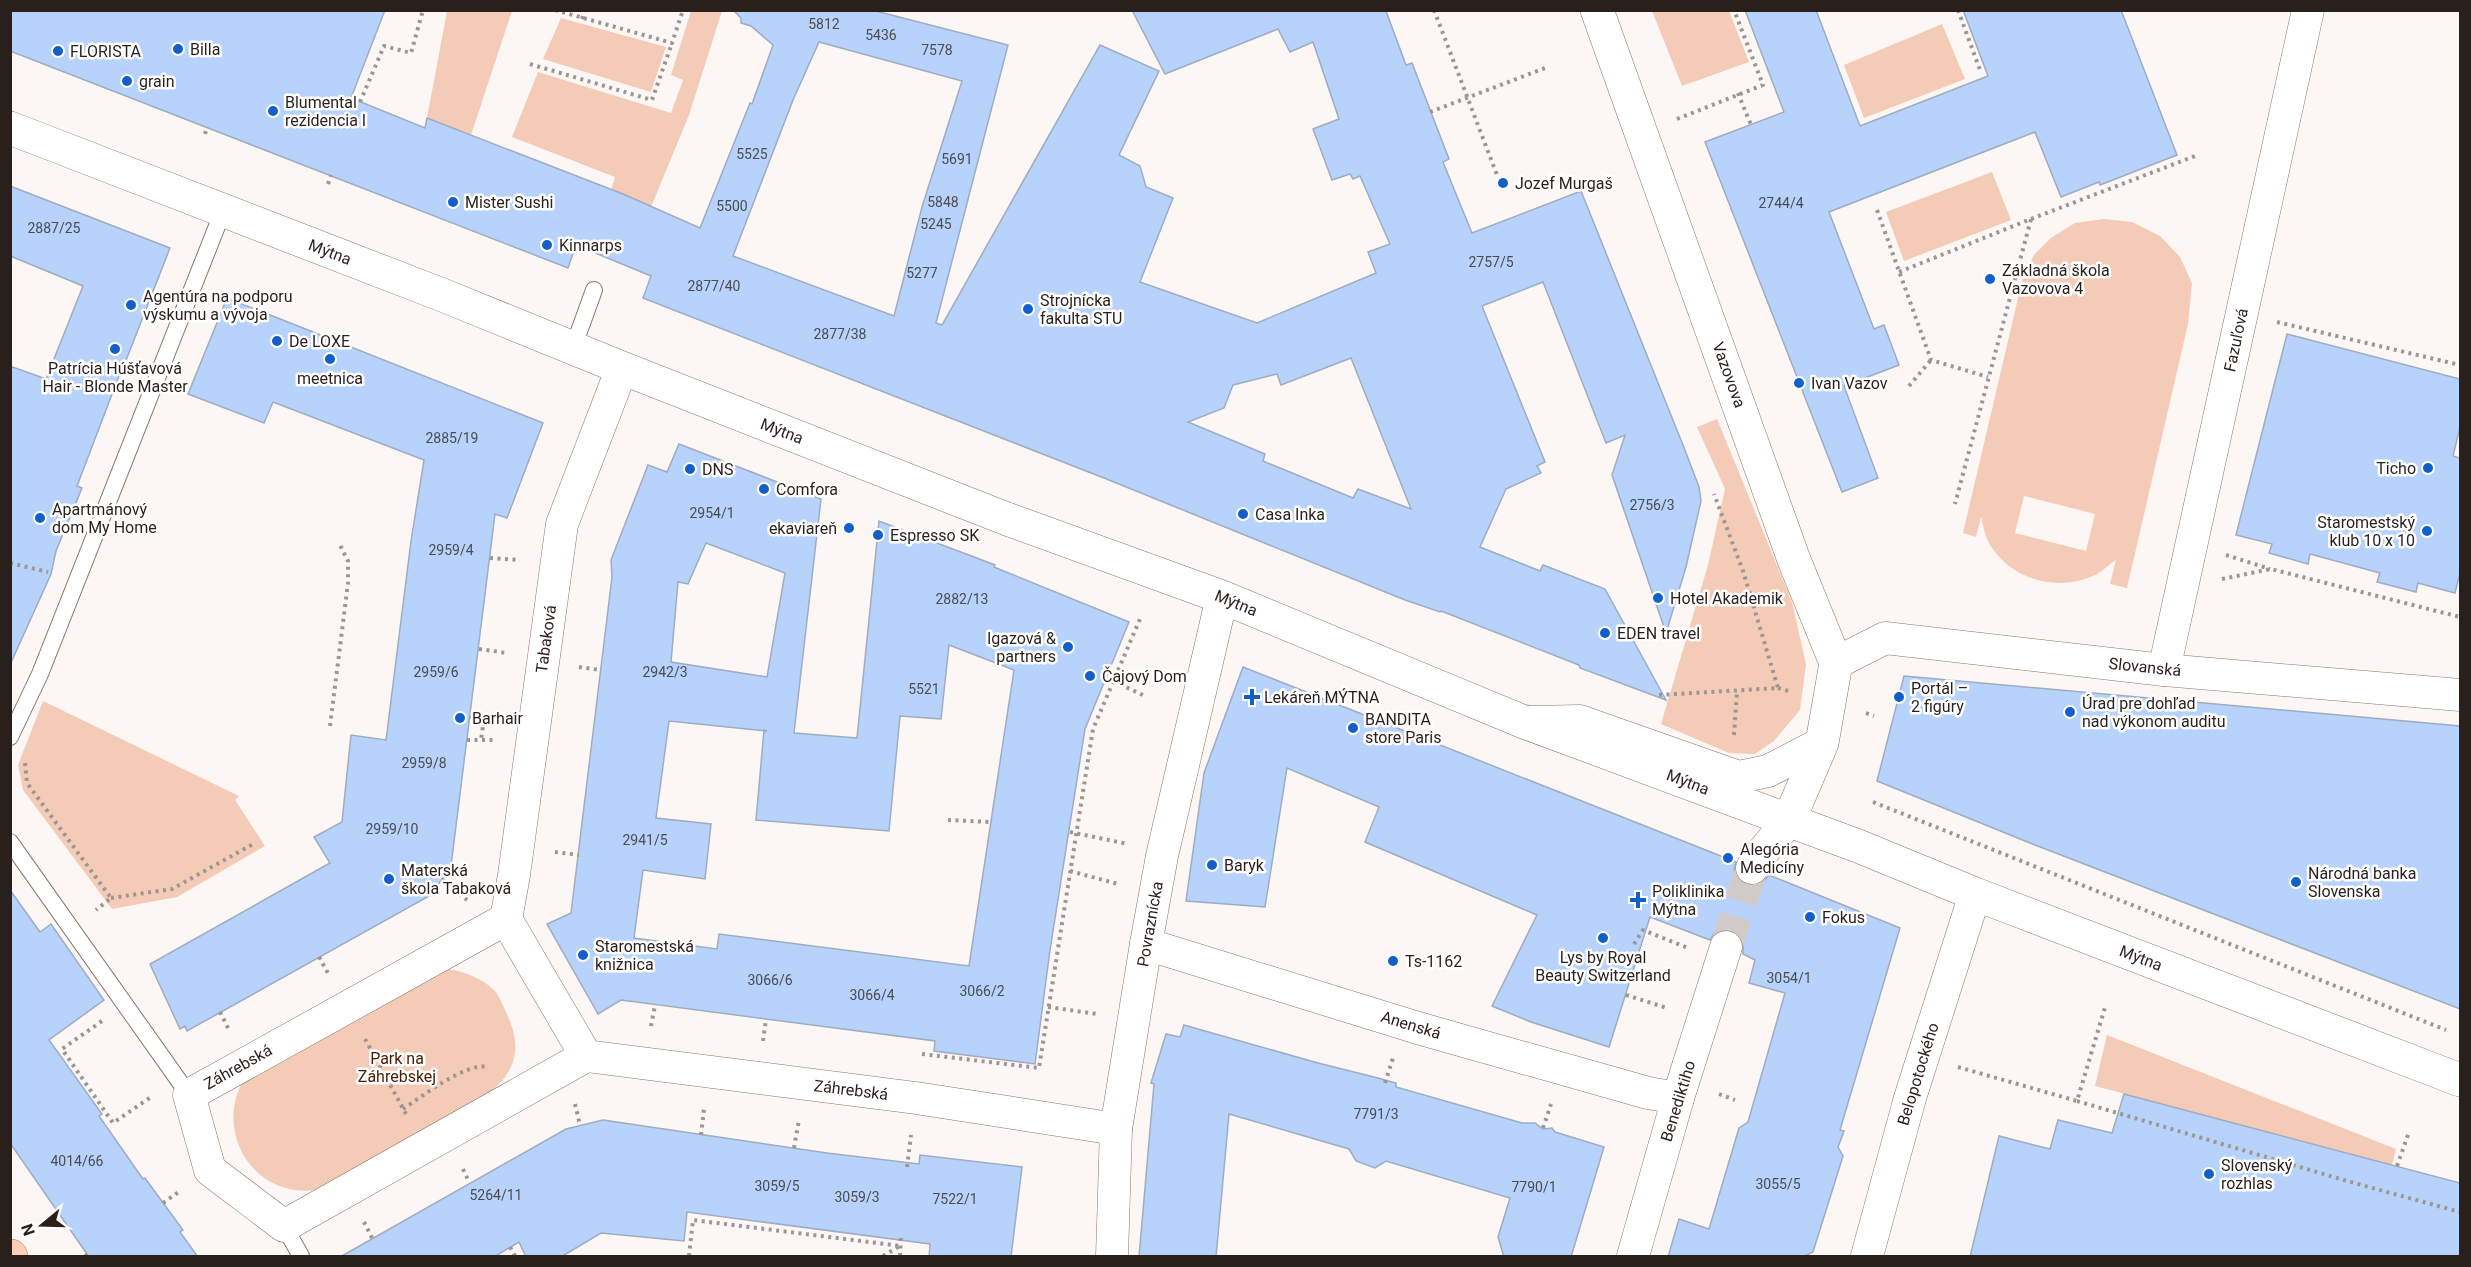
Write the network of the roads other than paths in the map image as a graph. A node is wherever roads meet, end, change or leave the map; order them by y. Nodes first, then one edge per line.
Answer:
1 (1597, 10) edge
2 (2308, 10) edge
3 (10, 129) edge
4 (223, 211) junction
5 (594, 290) dead end
6 (573, 348) junction
7 (622, 368) junction
8 (1222, 597) junction
9 (1836, 663) junction
10 (2164, 670) junction
11 (2460, 695) edge
12 (1524, 722) junction
13 (10, 737) edge
14 (1822, 743) junction
15 (1790, 820) junction
16 (10, 842) edge
17 (1752, 868) tunnel mouth
18 (1974, 894) junction
19 (506, 919) junction
20 (1146, 944) junction
21 (1726, 947) tunnel mouth
22 (586, 1056) junction
23 (2460, 1080) edge
24 (183, 1087) junction
25 (1678, 1098) junction
26 (1116, 1129) junction
27 (284, 1226) junction
28 (301, 1257) edge
29 (1112, 1257) edge
30 (1633, 1257) edge
31 (1867, 1257) edge

1 - 9 main road, Vazovova
2 - 10 street, Fazuľová
3 - 4 main road, Mýtna
4 - 6 main road, Mýtna
4 - 13 lane
5 - 6 lane
6 - 7 main road, Mýtna
7 - 8 main road, Mýtna
7 - 19 street, Tabaková
8 - 12 main road, Mýtna
8 - 20 street, Povraznícka
9 - 10 street, Slovanská
9 - 14 main road
10 - 11 street, Slovanská
12 - 14 street
12 - 15 main road, Mýtna
14 - 15 main road
15 - 17 street
15 - 18 main road, Mýtna
16 - 24 lane
18 - 23 main road, Mýtna
18 - 31 street, Belopotockého
19 - 22 street
19 - 24 street, Záhrebská
20 - 25 street, Anenská
20 - 26 street, Povraznícka
21 - 25 street, Benediktiho
22 - 26 street, Záhrebská
22 - 27 street
24 - 27 street, Záhrebská
25 - 30 street, Benediktiho
26 - 29 street, Povraznícka
27 - 28 lane

